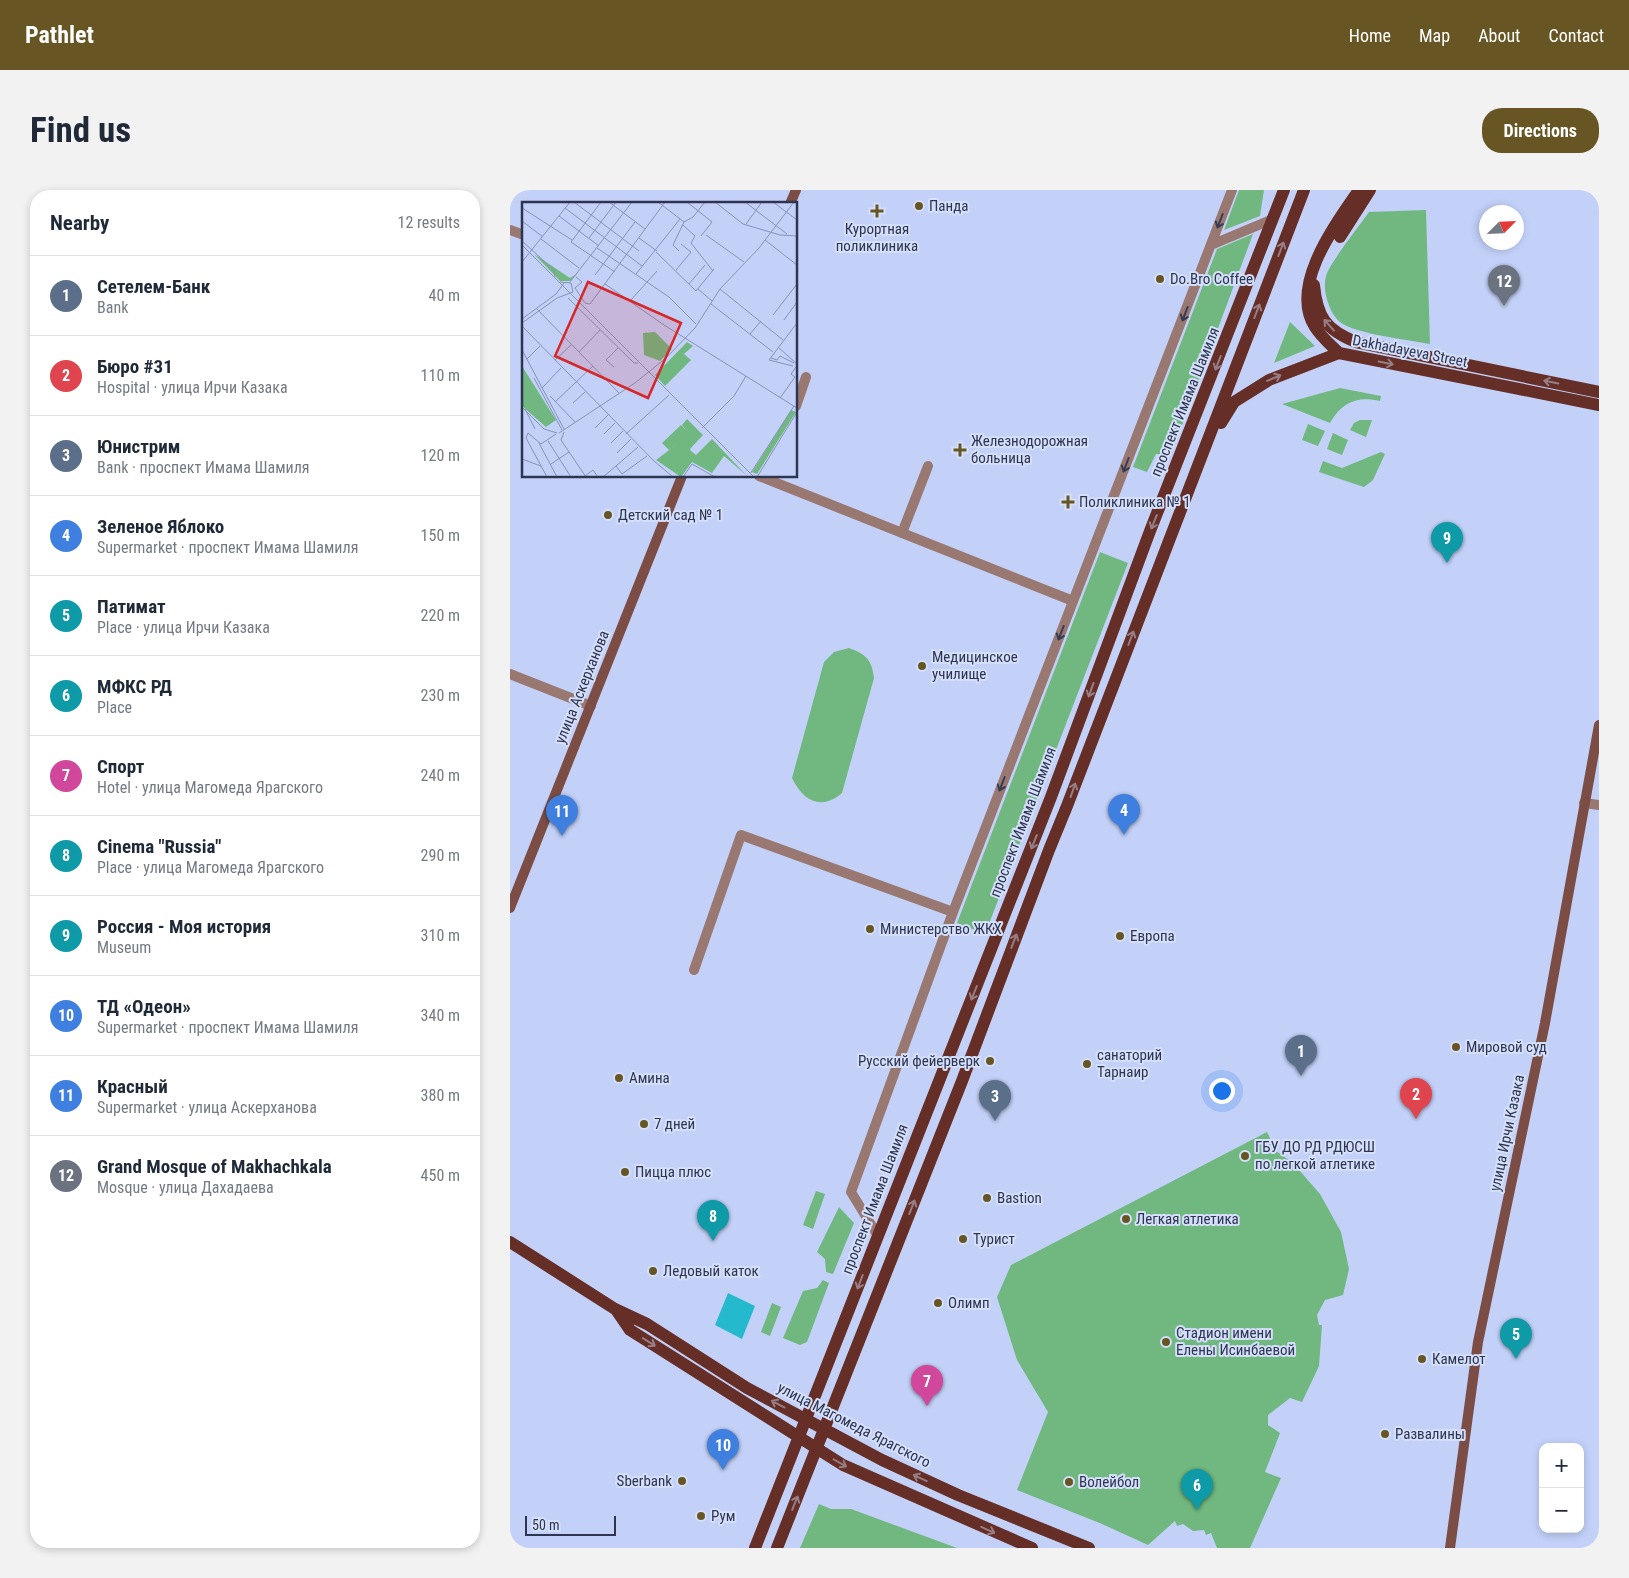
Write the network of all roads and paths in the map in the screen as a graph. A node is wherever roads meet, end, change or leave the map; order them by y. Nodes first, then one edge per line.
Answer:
1 (796, 190) edge
2 (1232, 190) edge
3 (1284, 190) edge
4 (1304, 190) edge
5 (1359, 190) edge
6 (1370, 190) edge
7 (791, 202) edge
8 (1274, 219) junction
9 (510, 230) edge
10 (522, 234) edge
11 (1210, 248) junction
12 (1339, 353) junction
13 (806, 377) dead end
14 (1599, 392) edge
15 (798, 400) edge
16 (1599, 405) edge
17 (1206, 448) junction
18 (928, 466) dead end
19 (681, 478) edge
20 (772, 479) edge
21 (902, 533) junction
22 (1073, 601) junction
23 (510, 674) edge
24 (591, 706) junction
25 (1599, 724) edge
26 (1584, 803) junction
27 (1599, 805) edge
28 (510, 908) edge
29 (953, 912) junction
30 (694, 970) dead end
31 (878, 1236) junction
32 (510, 1242) edge
33 (615, 1309) junction
34 (807, 1419) junction
35 (824, 1428) junction
36 (798, 1438) junction
37 (816, 1448) junction
38 (755, 1548) edge
39 (777, 1548) edge
40 (1032, 1548) edge
41 (1089, 1548) edge
42 (1450, 1548) edge

1 - 7 main road
2 -> 11 street
3 - 8 main road, проспект Имама Шамиля
17 -> 4 main road
5 - 12 main road, Dakhadayeva Street
14 -> 6 main road
8 - 11 street
8 -> 31 main road, проспект Имама Шамиля
9 - 10 street
11 -> 22 street
12 -> 16 main road, Dakhadayeva Street
17 -> 12 main road
13 - 15 street
35 -> 17 main road
18 - 21 street
19 - 24 main road, улица Аскерханова
20 - 21 street
21 - 22 street
22 -> 29 street
23 - 24 street
24 - 28 main road, улица Аскерханова
25 - 26 main road, улица Ирчи Казака
26 - 27 street
26 - 42 main road, улица Ирчи Казака
29 - 30 street
29 - 31 street
31 -> 34 main road, проспект Имама Шамиля
32 - 33 main road, улица Магомеда Ярагского
34 -> 33 main road, улица Магомеда Ярагского
33 -> 36 main road, улица Магомеда Ярагского
34 - 35 main road, улица Магомеда Ярагского
34 - 36 main road, проспект Имама Шамиля
35 - 37 main road
41 -> 35 main road, улица Магомеда Ярагского
36 - 37 main road, улица Магомеда Ярагского
36 - 38 main road, проспект Имама Шамиля
39 -> 37 main road
37 -> 40 main road, улица Магомеда Ярагского

